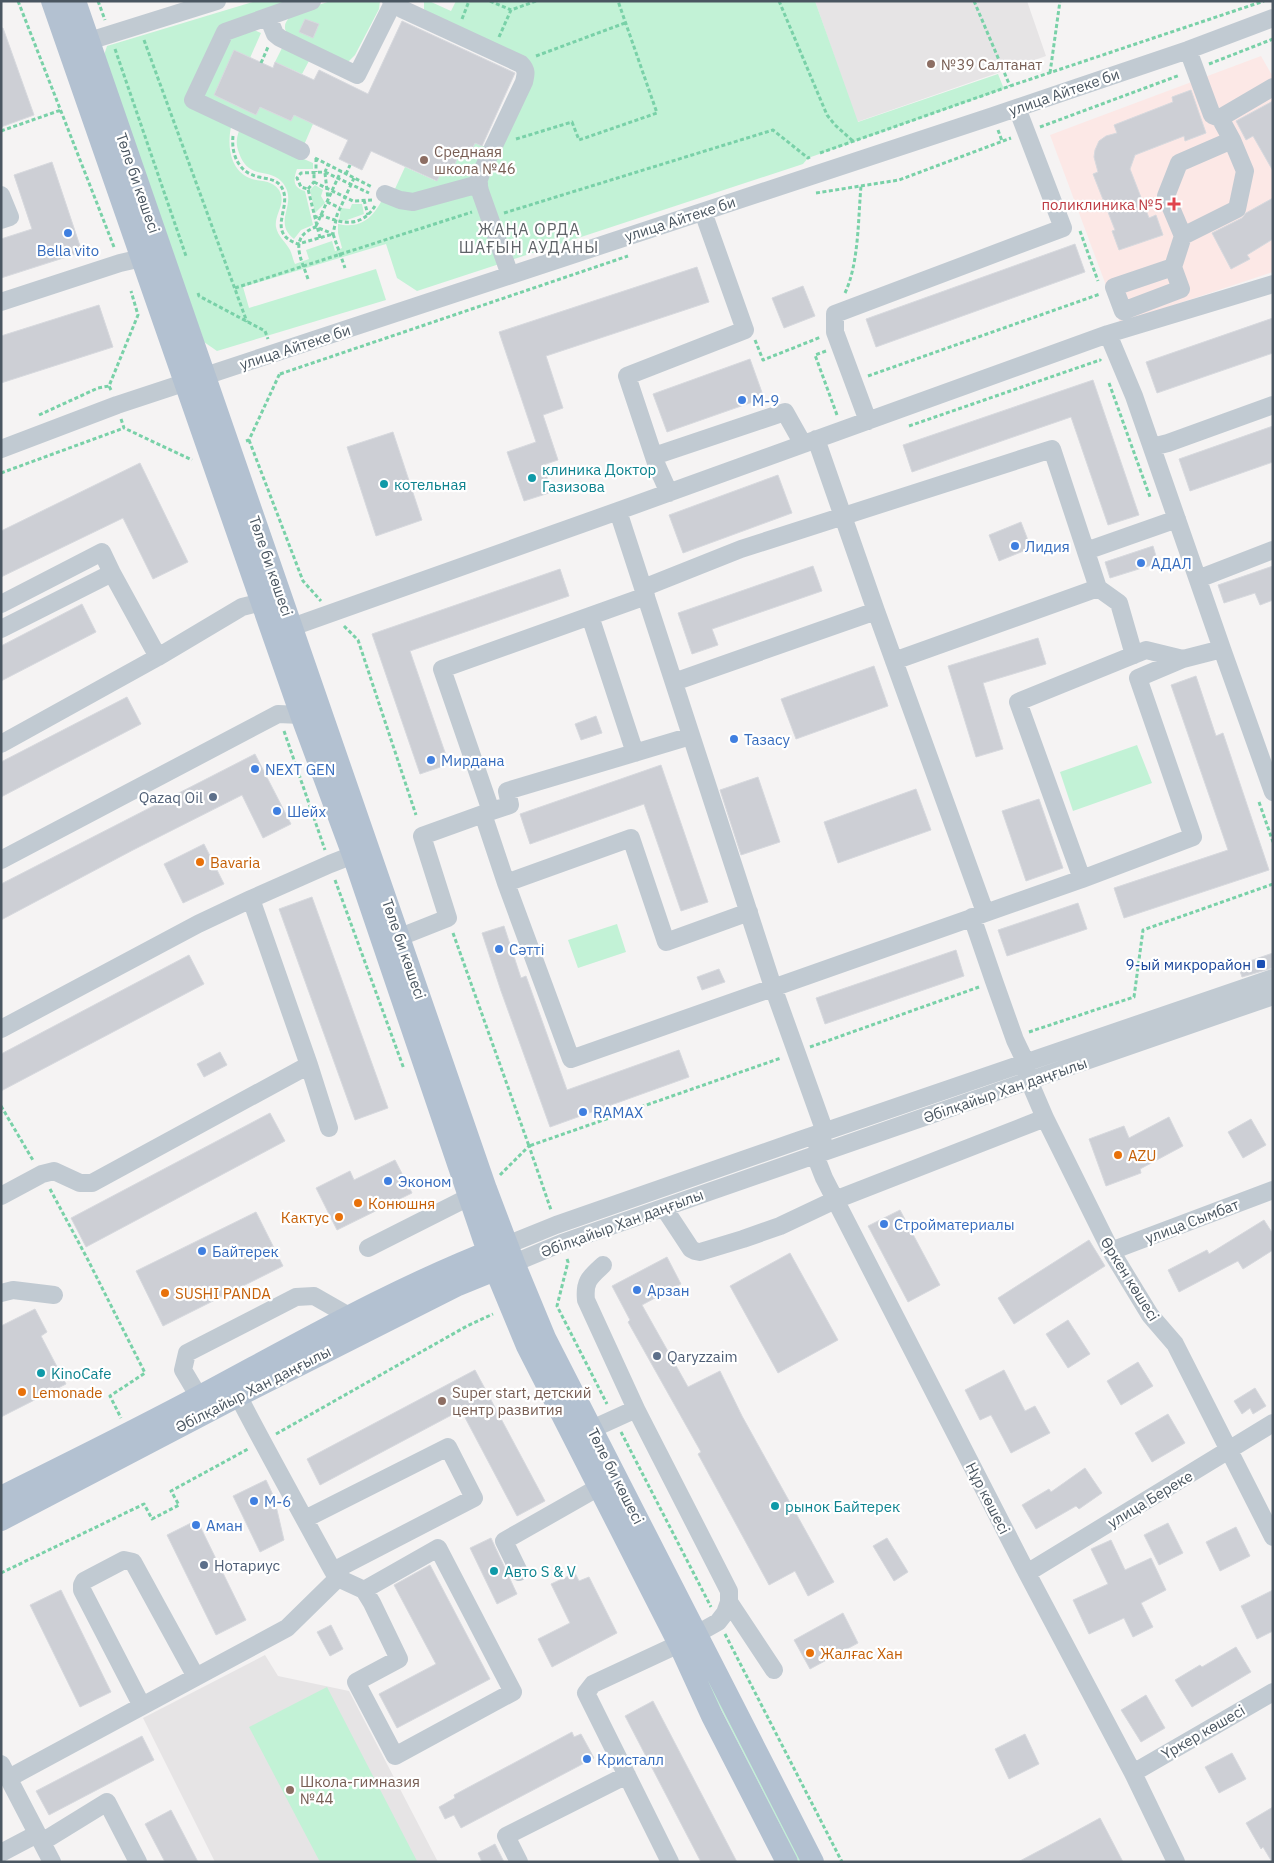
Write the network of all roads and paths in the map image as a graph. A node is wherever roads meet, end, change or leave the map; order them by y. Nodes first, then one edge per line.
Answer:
1 (52, 1) edge
2 (75, 1) edge
3 (98, 1) edge
4 (217, 1) edge
5 (312, 1) edge
6 (490, 1) edge
7 (536, 1) edge
8 (618, 1) edge
9 (779, 1) edge
10 (974, 1) edge
11 (1060, 1) edge
12 (1264, 1) edge
13 (392, 2) edge
14 (511, 10) junction
15 (268, 17) junction
16 (1273, 18) edge
17 (624, 23) junction
18 (138, 25) junction
19 (99, 38) junction
20 (1273, 39) edge
21 (1188, 50) junction
22 (493, 51) junction
23 (518, 63) junction
24 (1196, 69) junction
25 (1050, 73) junction
26 (1010, 86) junction
27 (1273, 87) edge
28 (1017, 108) junction
29 (61, 110) dead end
30 (1220, 118) junction
31 (239, 122) junction
32 (1039, 128) dead end
33 (1, 131) edge
34 (1020, 135) dead end
35 (1232, 140) junction
36 (854, 142) junction
37 (494, 147) junction
38 (308, 155) junction
39 (328, 165) junction
40 (350, 165) dead end
41 (341, 171) junction
42 (315, 172) junction
43 (325, 172) junction
44 (346, 174) junction
45 (338, 178) junction
46 (354, 178) junction
47 (314, 182) junction
48 (351, 184) junction
49 (479, 184) junction
50 (861, 186) junction
51 (327, 189) junction
52 (308, 190) junction
53 (332, 191) junction
54 (384, 193) junction
55 (815, 193) dead end
56 (1, 194) edge
57 (345, 197) junction
58 (364, 200) junction
59 (328, 201) junction
60 (353, 201) junction
61 (341, 206) junction
62 (703, 212) junction
63 (321, 215) junction
64 (368, 215) junction
65 (314, 218) junction
66 (489, 218) junction
67 (1, 220) edge
68 (336, 221) junction
69 (316, 227) junction
70 (1063, 228) junction
71 (333, 234) junction
72 (1183, 236) junction
73 (320, 238) junction
74 (298, 244) junction
75 (340, 254) junction
76 (634, 254) dead end
77 (142, 258) junction
78 (186, 258) dead end
79 (304, 265) junction
80 (1173, 267) dead end
81 (345, 268) dead end
82 (510, 275) junction
83 (308, 279) dead end
84 (1099, 284) dead end
85 (1273, 284) edge
86 (235, 288) junction
87 (197, 289) dead end
88 (1105, 301) dead end
89 (1, 302) edge
90 (835, 314) junction
91 (247, 322) junction
92 (745, 330) junction
93 (1108, 334) junction
94 (838, 339) junction
95 (274, 354) junction
96 (280, 374) junction
97 (195, 379) junction
98 (853, 381) junction
99 (109, 386) dead end
100 (1273, 405) edge
101 (38, 415) dead end
102 (868, 420) junction
103 (124, 428) dead end
104 (843, 430) junction
105 (809, 442) junction
106 (1152, 447) junction
107 (1, 449) edge
108 (210, 453) junction
109 (654, 456) junction
110 (1, 473) edge
111 (669, 493) junction
112 (618, 511) junction
113 (843, 516) junction
114 (1177, 519) junction
115 (1086, 550) junction
116 (1273, 550) edge
117 (112, 573) junction
118 (1198, 579) junction
119 (1098, 588) junction
120 (644, 592) junction
121 (262, 602) junction
122 (1, 604) edge
123 (876, 611) junction
124 (590, 616) junction
125 (292, 627) junction
126 (1, 629) edge
127 (1222, 650) junction
128 (1134, 655) junction
129 (158, 656) junction
130 (1183, 659) junction
131 (894, 661) junction
132 (674, 682) junction
133 (301, 715) junction
134 (691, 736) junction
135 (1, 744) edge
136 (636, 753) junction
137 (1273, 792) edge
138 (487, 813) junction
139 (353, 856) junction
140 (1, 860) edge
141 (1082, 879) junction
142 (506, 883) junction
143 (1273, 884) edge
144 (251, 899) junction
145 (748, 912) junction
146 (978, 914) junction
147 (448, 918) junction
148 (400, 937) junction
149 (1273, 978) edge
150 (994, 981) junction
151 (773, 987) junction
152 (1273, 996) edge
153 (1, 1029) edge
154 (1018, 1037) junction
155 (796, 1052) junction
156 (1026, 1063) junction
157 (309, 1065) junction
158 (1031, 1081) junction
159 (1, 1106) edge
160 (1045, 1118) junction
161 (329, 1128) dead end
162 (825, 1132) junction
163 (815, 1155) junction
164 (42, 1174) junction
165 (1273, 1190) edge
166 (1, 1196) edge
167 (469, 1197) junction
168 (835, 1200) junction
169 (664, 1208) junction
170 (368, 1248) dead end
171 (1111, 1252) junction
172 (501, 1257) junction
173 (603, 1265) dead end
174 (1, 1292) edge
175 (54, 1294) dead end
176 (348, 1316) junction
177 (234, 1388) junction
178 (199, 1397) junction
179 (636, 1409) junction
180 (1273, 1424) edge
181 (592, 1429) junction
182 (129, 1434) junction
183 (1230, 1451) junction
184 (599, 1487) junction
185 (1, 1497) edge
186 (304, 1519) junction
187 (1, 1520) edge
188 (1273, 1537) edge
189 (519, 1572) dead end
190 (1027, 1573) junction
191 (335, 1574) junction
192 (364, 1590) junction
193 (729, 1602) junction
194 (687, 1639) junction
195 (774, 1670) dead end
196 (196, 1677) junction
197 (1273, 1692) edge
198 (142, 1706) junction
199 (5, 1771) edge
200 (1133, 1773) junction
201 (627, 1775) junction
202 (40, 1838) junction
203 (1, 1853) edge
204 (52, 1862) edge
205 (138, 1862) edge
206 (519, 1862) edge
207 (670, 1862) edge
208 (787, 1862) edge
209 (813, 1862) edge
210 (1176, 1862) edge

1 - 77 main road, Төле би көшесі
2 - 19 main road, Төле би көшесі
3 - 19 path
4 - 18 street
5 - 15 street
6 - 14 path
7 - 14 path
8 - 17 path
9 - 36 path
10 - 26 path
11 - 25 path
12 - 25 path
13 - 15 street
13 - 22 street
14 - 22 path
15 - 31 street
16 - 21 street, улица Айтеке би
17 - 23 path
17 - 37 path
18 - 19 street
18 - 86 path
19 - 78 path
19 - 97 main road, Төле би көшесі
20 - 24 path
21 - 24 street
21 - 28 street, улица Айтеке би
22 - 23 street
23 - 37 street
24 - 30 street
24 - 32 path
25 - 26 path
26 - 36 path
27 - 30 street
28 - 62 street, улица Айтеке би
28 - 70 street
29 - 33 path
30 - 35 street
31 - 38 street
31 - 74 path
34 - 50 path
35 - 72 street
35 - 72 street
36 - 66 path
37 - 49 street
38 - 39 path
38 - 42 path
39 - 41 path
39 - 43 path
40 - 44 path
41 - 44 path
41 - 45 path
42 - 43 path
42 - 47 path
42 - 52 path
43 - 45 path
43 - 51 path
44 - 46 path
45 - 48 path
45 - 53 path
46 - 48 path
46 - 54 path
47 - 51 path
47 - 52 path
48 - 54 path
48 - 57 path
49 - 54 street
49 - 66 street
50 - 55 path
50 - 90 path
51 - 53 path
51 - 59 path
52 - 65 path
53 - 57 path
53 - 59 path
56 - 67 street
57 - 60 path
57 - 61 path
58 - 60 path
58 - 64 path
58 - 64 path
59 - 61 path
59 - 63 path
60 - 61 path
61 - 68 path
62 - 82 street, улица Айтеке би
62 - 92 street
63 - 65 path
63 - 68 path
63 - 69 path
64 - 68 path
65 - 69 path
66 - 75 path
66 - 82 street
68 - 71 path
69 - 71 path
69 - 73 path
69 - 74 path
70 - 84 path
70 - 90 street
71 - 73 path
71 - 75 path
72 - 80 street
73 - 74 path
74 - 79 path
75 - 79 path
75 - 81 path
76 - 96 path
77 - 89 street
77 - 97 main road, Төле би көшесі
79 - 83 path
79 - 86 path
82 - 95 street, улица Айтеке би
85 - 93 street
86 - 91 path
87 - 91 path
88 - 98 path
90 - 94 street
91 - 95 path
92 - 94 path
92 - 109 street
93 - 102 street
93 - 106 street
94 - 98 street
94 - 104 path
95 - 96 path
95 - 97 street, улица Айтеке би
96 - 108 path
97 - 107 street, улица Айтеке би
97 - 108 main road, Төле би көшесі
98 - 102 street
99 - 101 path
100 - 106 street
102 - 104 street
103 - 110 path
104 - 105 street
105 - 109 street, Өркен көшесі
105 - 111 street
105 - 113 street, Өркен көшесі
106 - 114 street
108 - 121 main road, Төле би көшесі
108 - 125 main road, Төле би көшесі
109 - 111 street
111 - 112 street
112 - 120 street
112 - 125 street
113 - 115 street
113 - 120 street
113 - 123 street, Өркен көшесі
114 - 115 street
114 - 118 street
115 - 119 street
116 - 118 street
117 - 122 street
117 - 126 street
117 - 129 street
118 - 127 street
119 - 128 street
119 - 131 street
120 - 124 street
120 - 132 street
121 - 129 street
121 - 133 main road, Төле би көшесі
123 - 131 street, Өркен көшесі
123 - 132 street
124 - 136 street
124 - 138 street
125 - 148 main road, Төле би көшесі
127 - 130 street
127 - 137 street
128 - 130 street
128 - 141 street
129 - 135 street
130 - 141 street
131 - 146 street, Өркен көшесі
132 - 134 street
133 - 139 main road, Төле би көшесі
133 - 140 street
134 - 136 street
134 - 145 street
136 - 138 street
138 - 142 street
138 - 147 street
139 - 144 street
139 - 167 main road, Төле би көшесі
141 - 146 street
142 - 145 street
142 - 151 street
143 - 154 path
144 - 153 street
144 - 157 street
145 - 151 street
146 - 150 street, Өркен көшесі
146 - 151 street
147 - 148 street
147 - 155 path
148 - 172 main road, Төле би көшесі
149 - 156 street, Әбілқайыр Хан даңғылы
150 - 154 street, Өркен көшесі
150 - 155 path
151 - 155 street
152 - 158 street, Әбілқайыр Хан даңғылы
154 - 156 street, Өркен көшесі
155 - 162 street
156 - 158 street, Өркен көшесі
156 - 162 street, Әбілқайыр Хан даңғылы
157 - 161 street
157 - 164 street
158 - 160 street, Өркен көшесі
158 - 163 street, Әбілқайыр Хан даңғылы
159 - 164 path
160 - 168 street
160 - 171 street, Өркен көшесі
162 - 163 street
162 - 172 street, Әбілқайыр Хан даңғылы
163 - 168 street, Нұр көшесі
163 - 169 street, Әбілқайыр Хан даңғылы
164 - 166 street
164 - 182 path
165 - 171 street, улица Сымбат
167 - 170 street
167 - 172 main road, Төле би көшесі
168 - 169 street
168 - 190 street, Нұр көшесі
169 - 172 street, Әбілқайыр Хан даңғылы
171 - 183 street, Өркен көшесі
172 - 176 main road, Әбілқайыр Хан даңғылы
172 - 177 main road, Әбілқайыр Хан даңғылы
172 - 181 main road, Төле би көшесі
172 - 184 main road, Төле би көшесі
173 - 179 street
174 - 175 street
176 - 177 main road, Әбілқайыр Хан даңғылы
176 - 178 street
177 - 178 main road, Әбілқайыр Хан даңғылы
177 - 186 street
177 - 187 main road, Әбілқайыр Хан даңғылы
178 - 182 main road, Әбілқайыр Хан даңғылы
179 - 181 street
179 - 193 street
180 - 183 street, улица Береке
181 - 194 main road, Төле би көшесі
182 - 185 main road, Әбілқайыр Хан даңғылы
183 - 188 street, Өркен көшесі
183 - 190 street, улица Береке
184 - 189 street
184 - 194 main road, Төле би көшесі
186 - 191 street
186 - 191 street
190 - 200 street, Нұр көшесі
191 - 192 street
191 - 196 street
192 - 192 street
193 - 194 street
193 - 195 street
194 - 201 street
194 - 208 main road, Төле би көшесі
194 - 209 main road, Төле би көшесі
196 - 198 street
196 - 198 street
197 - 200 street, Үркер көшесі
198 - 199 street
199 - 202 street
200 - 210 street, Нұр көшесі
201 - 206 street
201 - 207 street
202 - 203 street
202 - 204 street
202 - 205 street

